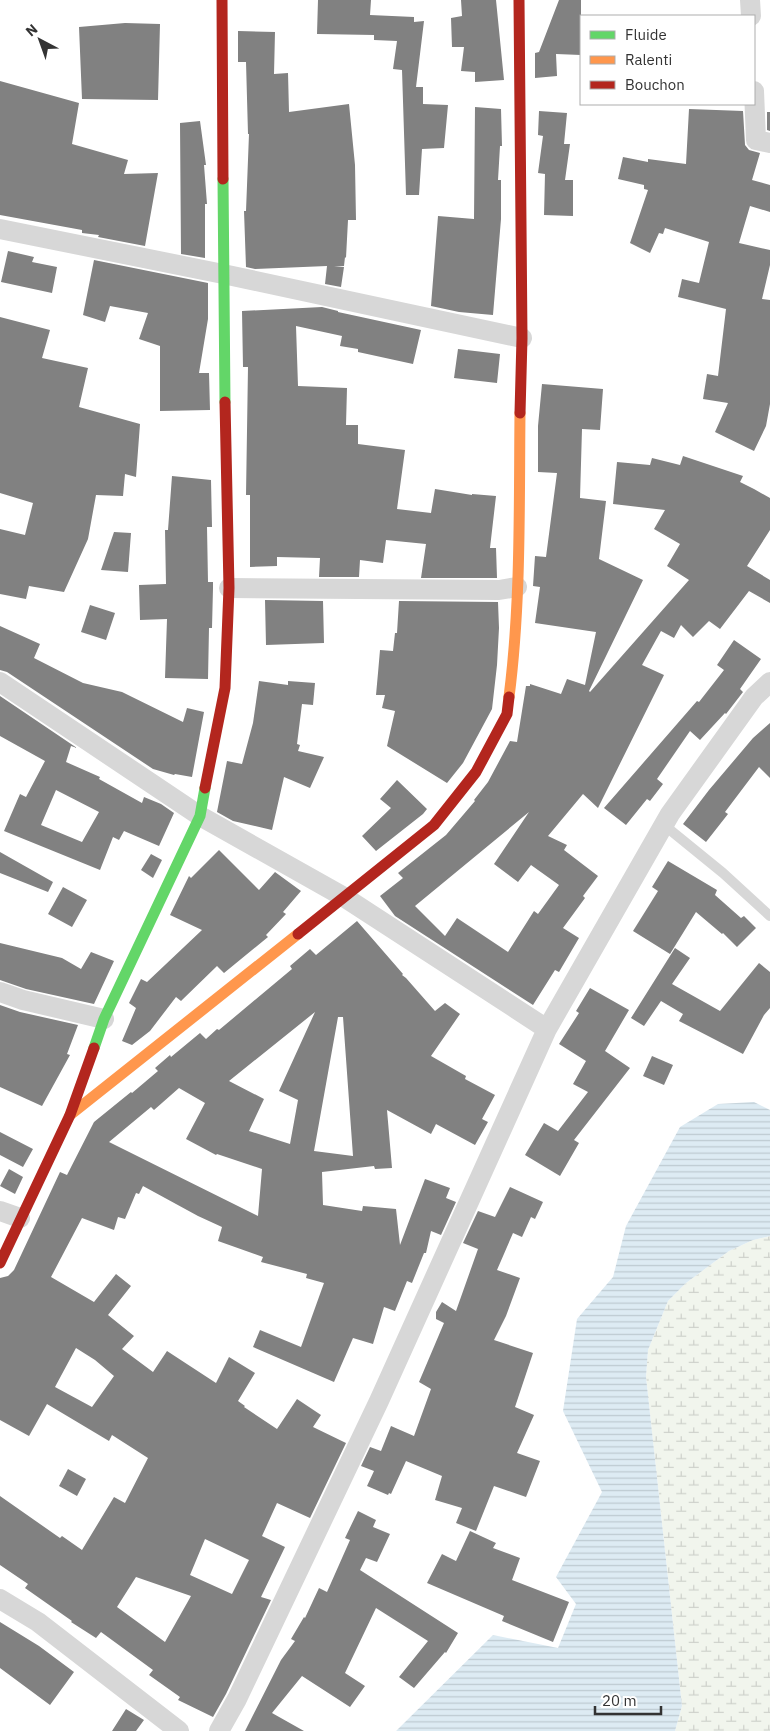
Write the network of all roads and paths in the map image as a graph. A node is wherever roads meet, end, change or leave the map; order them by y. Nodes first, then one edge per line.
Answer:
1 (222, 0) edge
2 (519, 0) edge
3 (750, 0) edge
4 (750, 15) edge
5 (755, 105) edge
6 (770, 142) edge
7 (0, 229) edge
8 (223, 274) junction
9 (522, 338) junction
10 (517, 587) junction
11 (230, 588) junction
12 (0, 682) edge
13 (770, 682) edge
14 (200, 816) junction
15 (664, 825) junction
16 (344, 897) junction
17 (770, 916) edge
18 (0, 992) edge
19 (104, 1019) junction
20 (547, 1029) junction
21 (70, 1115) junction
22 (0, 1211) edge
23 (20, 1218) junction
24 (0, 1264) edge
25 (0, 1599) edge
26 (179, 1731) edge
27 (219, 1731) edge

1 - 8 street
2 - 9 street
3 - 4 street
5 - 6 street
7 - 8 street
8 - 9 street
8 - 11 street
9 - 10 street
10 - 11 street
10 - 16 street
11 - 14 street
12 - 14 street
13 - 15 street
14 - 16 street
14 - 19 street
15 - 17 lane
15 - 20 street
16 - 20 street
16 - 21 street
18 - 19 street
19 - 21 street
20 - 27 street
21 - 23 street
22 - 23 street
23 - 24 street
25 - 26 street

